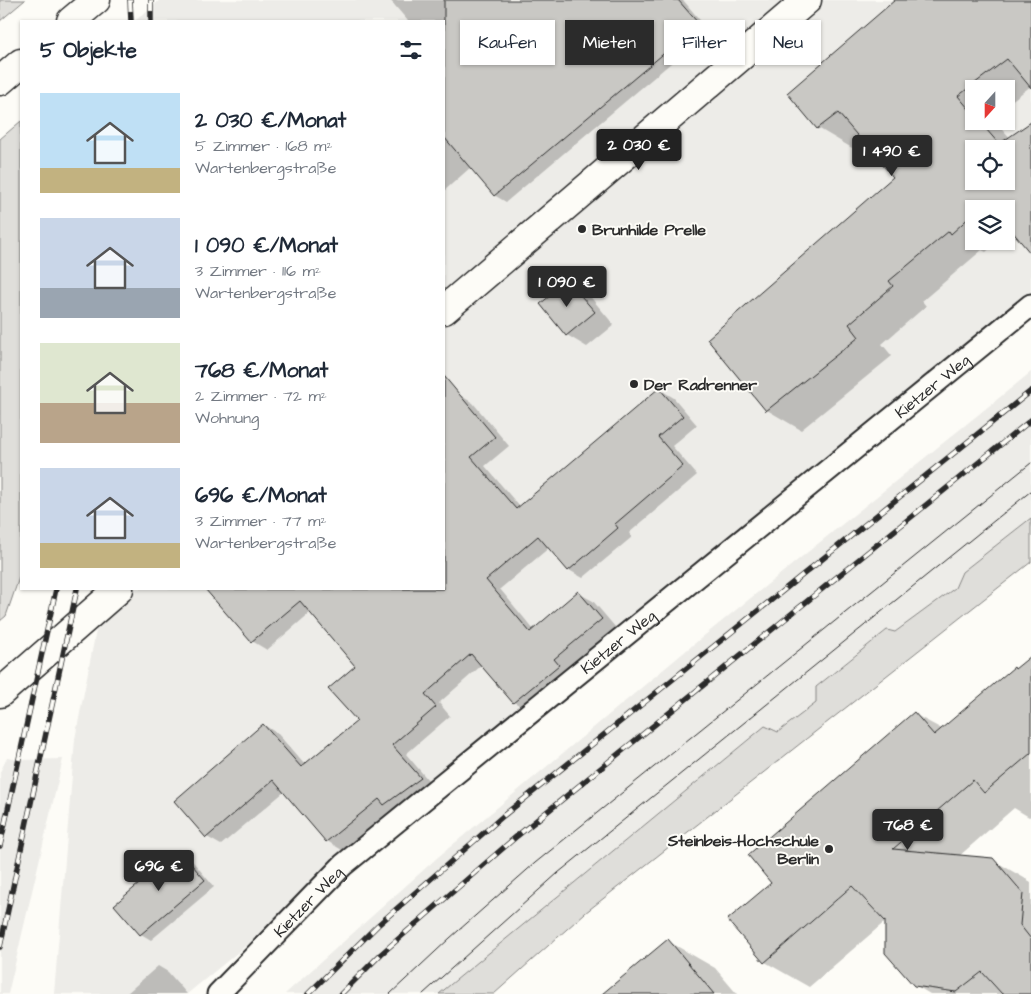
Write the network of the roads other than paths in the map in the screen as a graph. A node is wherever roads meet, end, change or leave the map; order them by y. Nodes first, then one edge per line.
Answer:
1 (96, 0) edge
2 (806, 0) edge
3 (72, 20) edge
4 (20, 64) edge
5 (0, 80) edge
6 (1031, 305) edge
7 (445, 309) edge
8 (118, 590) edge
9 (0, 693) edge
10 (218, 994) edge

1 - 3 street
2 - 7 street
4 - 5 street
6 - 10 lane, Kietzer Weg
8 - 9 street

